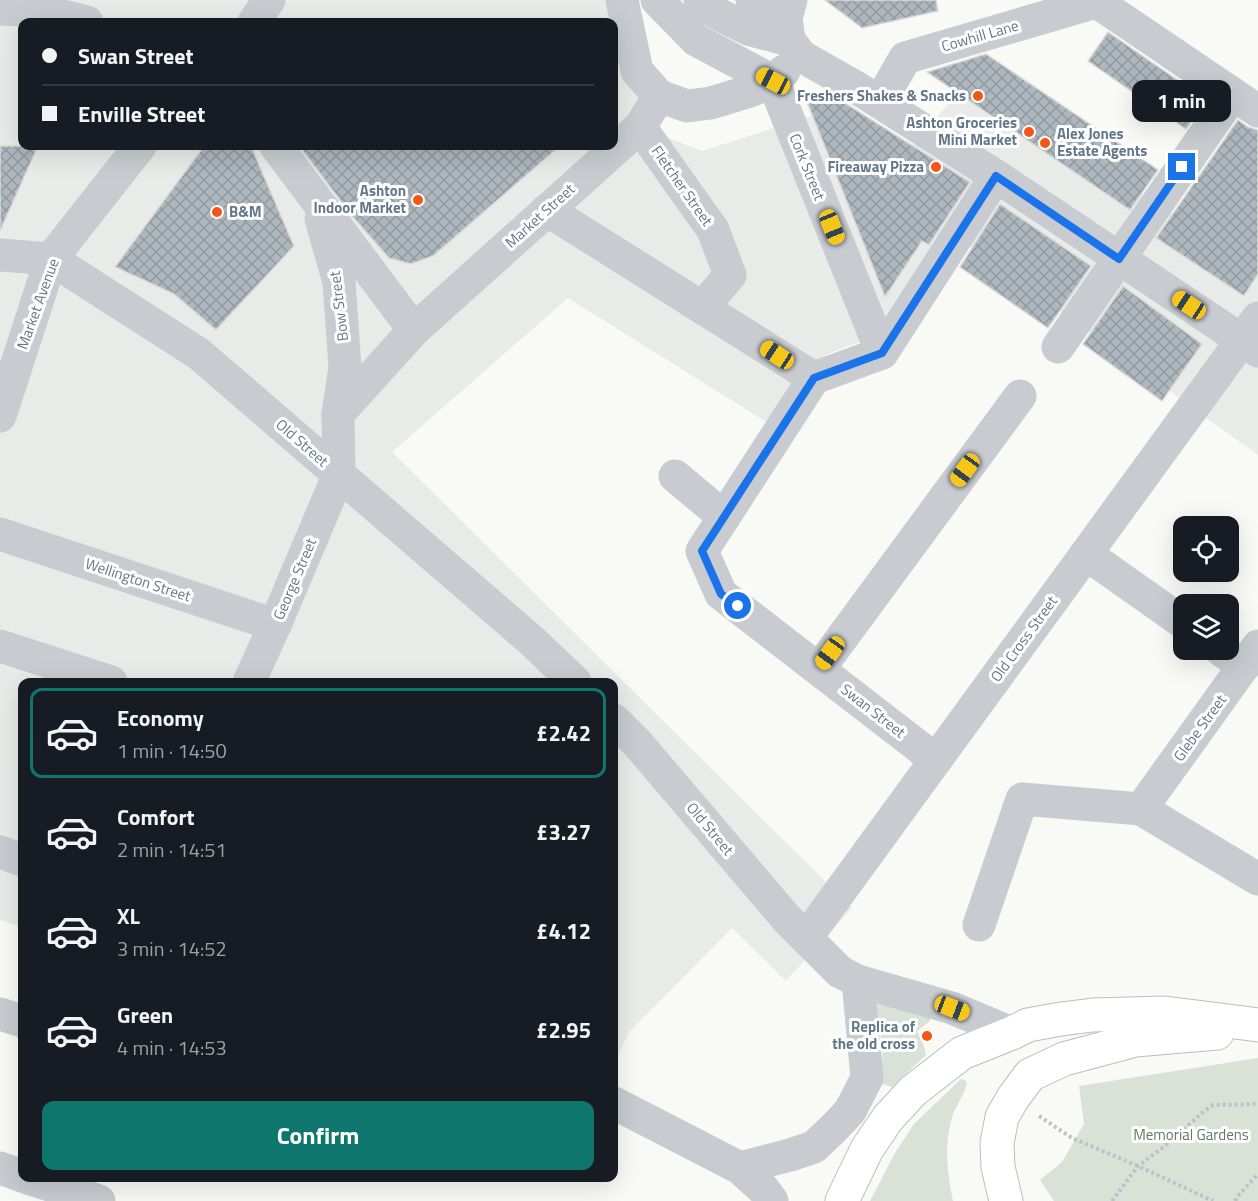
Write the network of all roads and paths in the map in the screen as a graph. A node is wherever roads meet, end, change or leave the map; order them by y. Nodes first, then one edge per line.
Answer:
1 (269, 0) edge
2 (622, 0) edge
3 (657, 0) edge
4 (700, 0) edge
5 (752, 0) edge
6 (1098, 1) edge
7 (0, 9) edge
8 (71, 18) edge
9 (257, 18) edge
10 (792, 28) edge
11 (773, 81) junction
12 (659, 96) junction
13 (880, 102) junction
14 (1246, 103) edge
15 (640, 127) junction
16 (618, 147) edge
17 (137, 150) edge
18 (279, 150) edge
19 (614, 150) edge
20 (996, 176) junction
21 (316, 200) junction
22 (547, 210) junction
23 (0, 255) edge
24 (1119, 259) junction
25 (51, 260) junction
26 (712, 314) junction
27 (414, 330) junction
28 (1253, 336) edge
29 (1058, 347) dead end
30 (882, 353) junction
31 (814, 378) junction
32 (1020, 396) dead end
33 (338, 414) junction
34 (0, 416) edge
35 (339, 474) junction
36 (675, 476) dead end
37 (724, 517) junction
38 (0, 534) edge
39 (1086, 554) junction
40 (1173, 615) edge
41 (275, 625) junction
42 (0, 646) edge
43 (1241, 654) edge
44 (819, 669) junction
45 (99, 678) edge
46 (251, 678) edge
47 (570, 678) edge
48 (618, 724) edge
49 (936, 760) junction
50 (1141, 809) junction
51 (0, 852) edge
52 (18, 859) edge
53 (1258, 879) edge
54 (979, 925) dead end
55 (806, 938) junction
56 (858, 981) junction
57 (0, 1014) edge
58 (18, 1020) edge
59 (1258, 1025) edge
60 (1258, 1030) edge
61 (1012, 1034) junction
62 (1258, 1104) edge
63 (618, 1105) edge
64 (1072, 1138) dead end
65 (1138, 1166) junction
66 (740, 1168) junction
67 (1258, 1174) edge
68 (45, 1182) edge
69 (99, 1201) edge
70 (772, 1201) edge
71 (842, 1201) edge
72 (1006, 1201) edge
73 (1112, 1201) edge
74 (1213, 1201) edge
75 (1235, 1201) edge

1 - 9 street
2 - 12 street
3 - 11 street
4 - 10 street
5 - 10 street
6 - 13 street, Cowhill Lane
6 - 14 street
7 - 8 street
10 - 11 street
10 - 13 street
11 - 12 street
11 - 30 street, Cork Street
12 - 15 street, Market Street
13 - 20 street
14 - 24 street
15 - 16 street, Market Street
15 - 26 street, Fletcher Street
17 - 25 street, Market Avenue
18 - 21 street, Bow Street
19 - 22 street, Market Street
20 - 24 street
20 - 30 street
21 - 27 street, Bow Street
21 - 33 street, Bow Street
22 - 26 street
22 - 27 street, Market Street
23 - 25 street, Old Street
24 - 28 street
24 - 29 street
25 - 34 street, Market Avenue
25 - 35 street, Old Street
26 - 31 street
27 - 33 street, Market Street
28 - 39 street, Old Cross Street
30 - 31 street
31 - 37 street, Swan Street
32 - 44 street
33 - 35 street, Bow Street
35 - 41 street, George Street
35 - 47 street, Old Street
36 - 37 street
37 - 44 street, Swan Street
38 - 41 street, Wellington Street
39 - 40 street
39 - 49 street, Old Cross Street
41 - 46 street, George Street
42 - 45 street
43 - 50 street, Glebe Street
44 - 49 street, Swan Street
48 - 55 street, Old Street
49 - 55 street, Old Cross Street
50 - 53 street
50 - 54 street
51 - 52 street
55 - 56 street, Old Street
56 - 61 street, Old Street
56 - 66 street
57 - 58 street
59 - 61 highway
60 - 72 highway
61 - 71 highway
62 - 65 path
63 - 66 street
64 - 65 path
65 - 73 path
65 - 74 path
66 - 70 street
67 - 75 path
68 - 69 street

